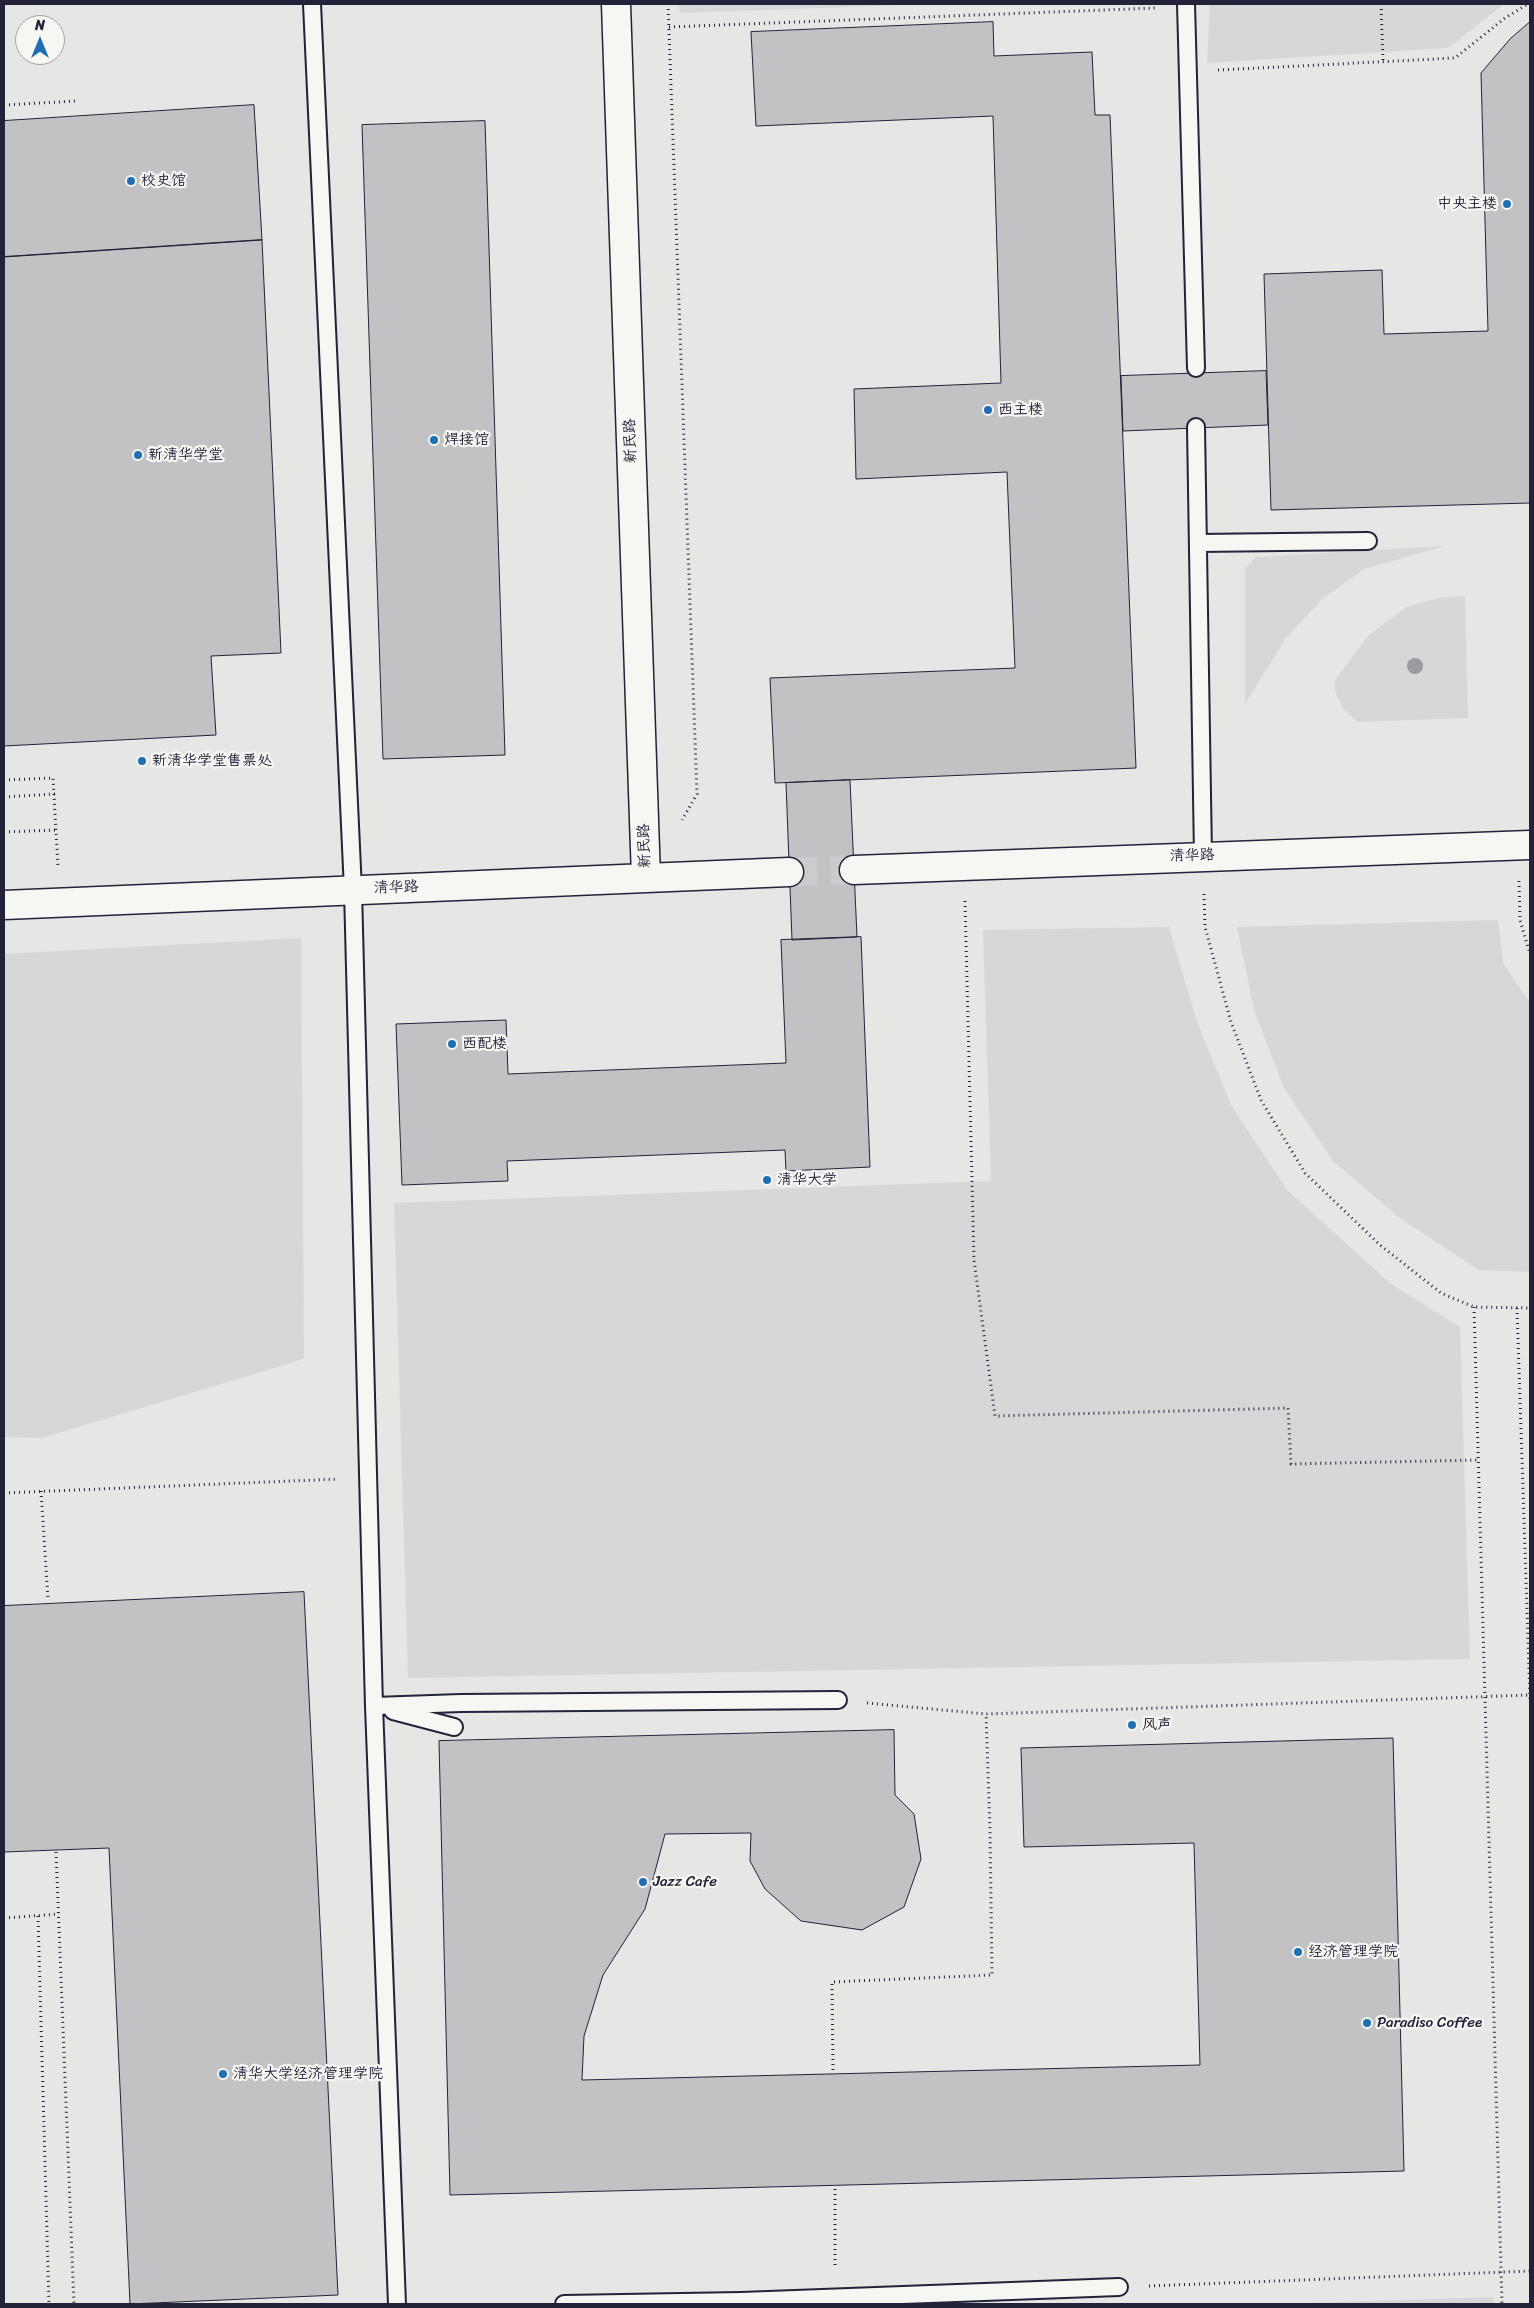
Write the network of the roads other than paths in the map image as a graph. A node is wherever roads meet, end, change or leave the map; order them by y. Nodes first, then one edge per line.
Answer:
1 (312, 4) edge
2 (616, 4) edge
3 (1186, 5) edge
4 (1196, 368) dead end
5 (1196, 427) dead end
6 (1368, 541) dead end
7 (1198, 544) junction
8 (1524, 845) edge
9 (1204, 856) junction
10 (854, 870) tunnel mouth
11 (789, 872) tunnel mouth
12 (646, 878) junction
13 (353, 890) junction
14 (4, 905) edge
15 (838, 1700) road end
16 (374, 1706) junction
17 (454, 1727) dead end
18 (1119, 2287) road end
19 (397, 2304) edge
20 (564, 2304) edge

1 - 13 lane
2 - 12 street, 新民路
3 - 4 lane
5 - 7 lane
6 - 7 lane
7 - 9 lane
8 - 9 street, 清华路
9 - 10 street, 清华路
11 - 12 street, 清华路
12 - 13 street, 清华路
13 - 14 street, 清华路
13 - 16 lane
15 - 16 lane
16 - 17 lane
16 - 19 lane
18 - 20 lane

